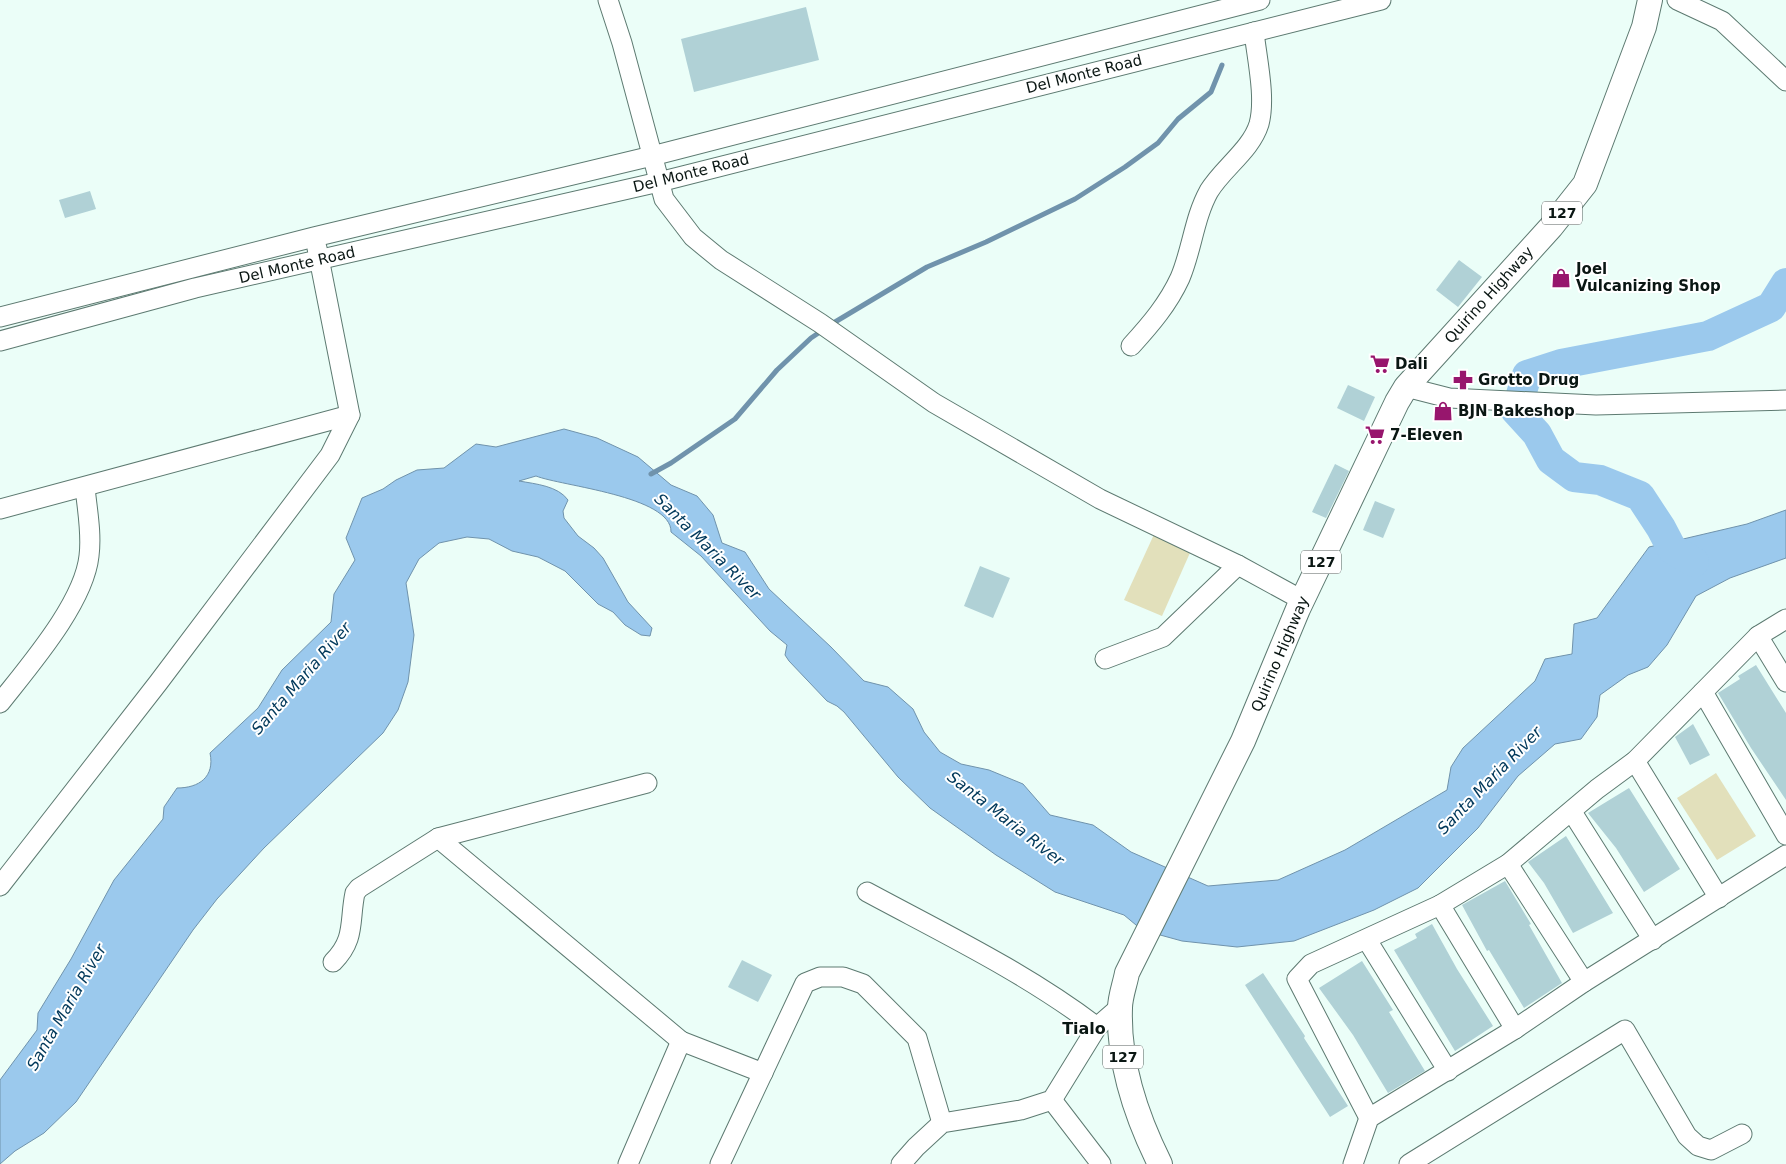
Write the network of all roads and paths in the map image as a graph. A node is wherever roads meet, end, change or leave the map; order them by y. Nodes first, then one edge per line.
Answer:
1 (608, 0) edge
2 (1260, 0) edge
3 (1381, 0) edge
4 (1650, 0) edge
5 (1677, 0) edge
6 (1355, 3) edge
7 (1254, 32) junction
8 (1786, 80) edge
9 (652, 156) junction
10 (659, 182) junction
11 (314, 237) junction
12 (319, 260) junction
13 (0, 317) edge
14 (0, 341) edge
15 (1131, 346) dead end
16 (1406, 387) junction
17 (1786, 400) edge
18 (350, 415) junction
19 (85, 486) junction
20 (0, 508) edge
21 (1238, 564) junction
22 (1302, 600) junction
23 (1786, 619) edge
24 (1758, 636) junction
25 (1105, 659) dead end
26 (1786, 682) edge
27 (1703, 692) junction
28 (0, 703) edge
29 (1635, 762) junction
30 (648, 783) dead end
31 (1572, 812) junction
32 (1786, 835) edge
33 (438, 838) junction
34 (1786, 855) edge
35 (1508, 864) junction
36 (0, 886) edge
37 (867, 892) dead end
38 (1719, 898) junction
39 (1440, 905) junction
40 (1367, 940) junction
41 (1653, 940) junction
42 (333, 962) dead end
43 (1584, 982) junction
44 (1120, 1007) junction
45 (1097, 1028) junction
46 (1515, 1030) junction
47 (681, 1041) junction
48 (1448, 1071) junction
49 (763, 1072) junction
50 (1052, 1100) junction
51 (1370, 1118) junction
52 (942, 1123) junction
53 (1742, 1134) dead end
54 (628, 1164) edge
55 (720, 1164) edge
56 (902, 1164) edge
57 (1101, 1164) edge
58 (1160, 1164) edge
59 (1353, 1164) edge
60 (1409, 1164) edge

1 - 9 street
2 - 9 street, Del Monte Road
3 - 6 street, Del Monte Road
4 - 16 main road, Quirino Highway / 127
5 - 8 street
6 - 7 street, Del Monte Road
7 - 10 street, Del Monte Road
7 - 15 street
9 - 10 street
9 - 11 street, Del Monte Road
10 - 12 street, Del Monte Road
10 - 21 street
11 - 12 street
11 - 13 street, Del Monte Road
12 - 14 street, Del Monte Road
12 - 18 street
16 - 17 street
16 - 22 main road, Quirino Highway / 127
18 - 19 street
18 - 36 street
19 - 20 street
19 - 28 street
21 - 22 street
21 - 25 street
22 - 44 main road, Quirino Highway / 127
23 - 24 street
24 - 26 street
24 - 27 street
27 - 29 street
27 - 32 street
29 - 31 street
29 - 38 street
30 - 33 street
31 - 35 street
31 - 41 street
33 - 42 street
33 - 47 street
34 - 38 street
35 - 39 street
35 - 43 street
37 - 45 street
38 - 41 street
39 - 40 street
39 - 46 street
40 - 48 street
40 - 51 street
41 - 43 street
43 - 46 street
44 - 45 street
44 - 58 main road, Quirino Highway / 127
45 - 50 street
46 - 48 street
47 - 49 street
47 - 54 street
48 - 51 street
49 - 52 street
49 - 55 street
50 - 52 street
50 - 57 street
51 - 59 street
52 - 56 street
53 - 60 street

